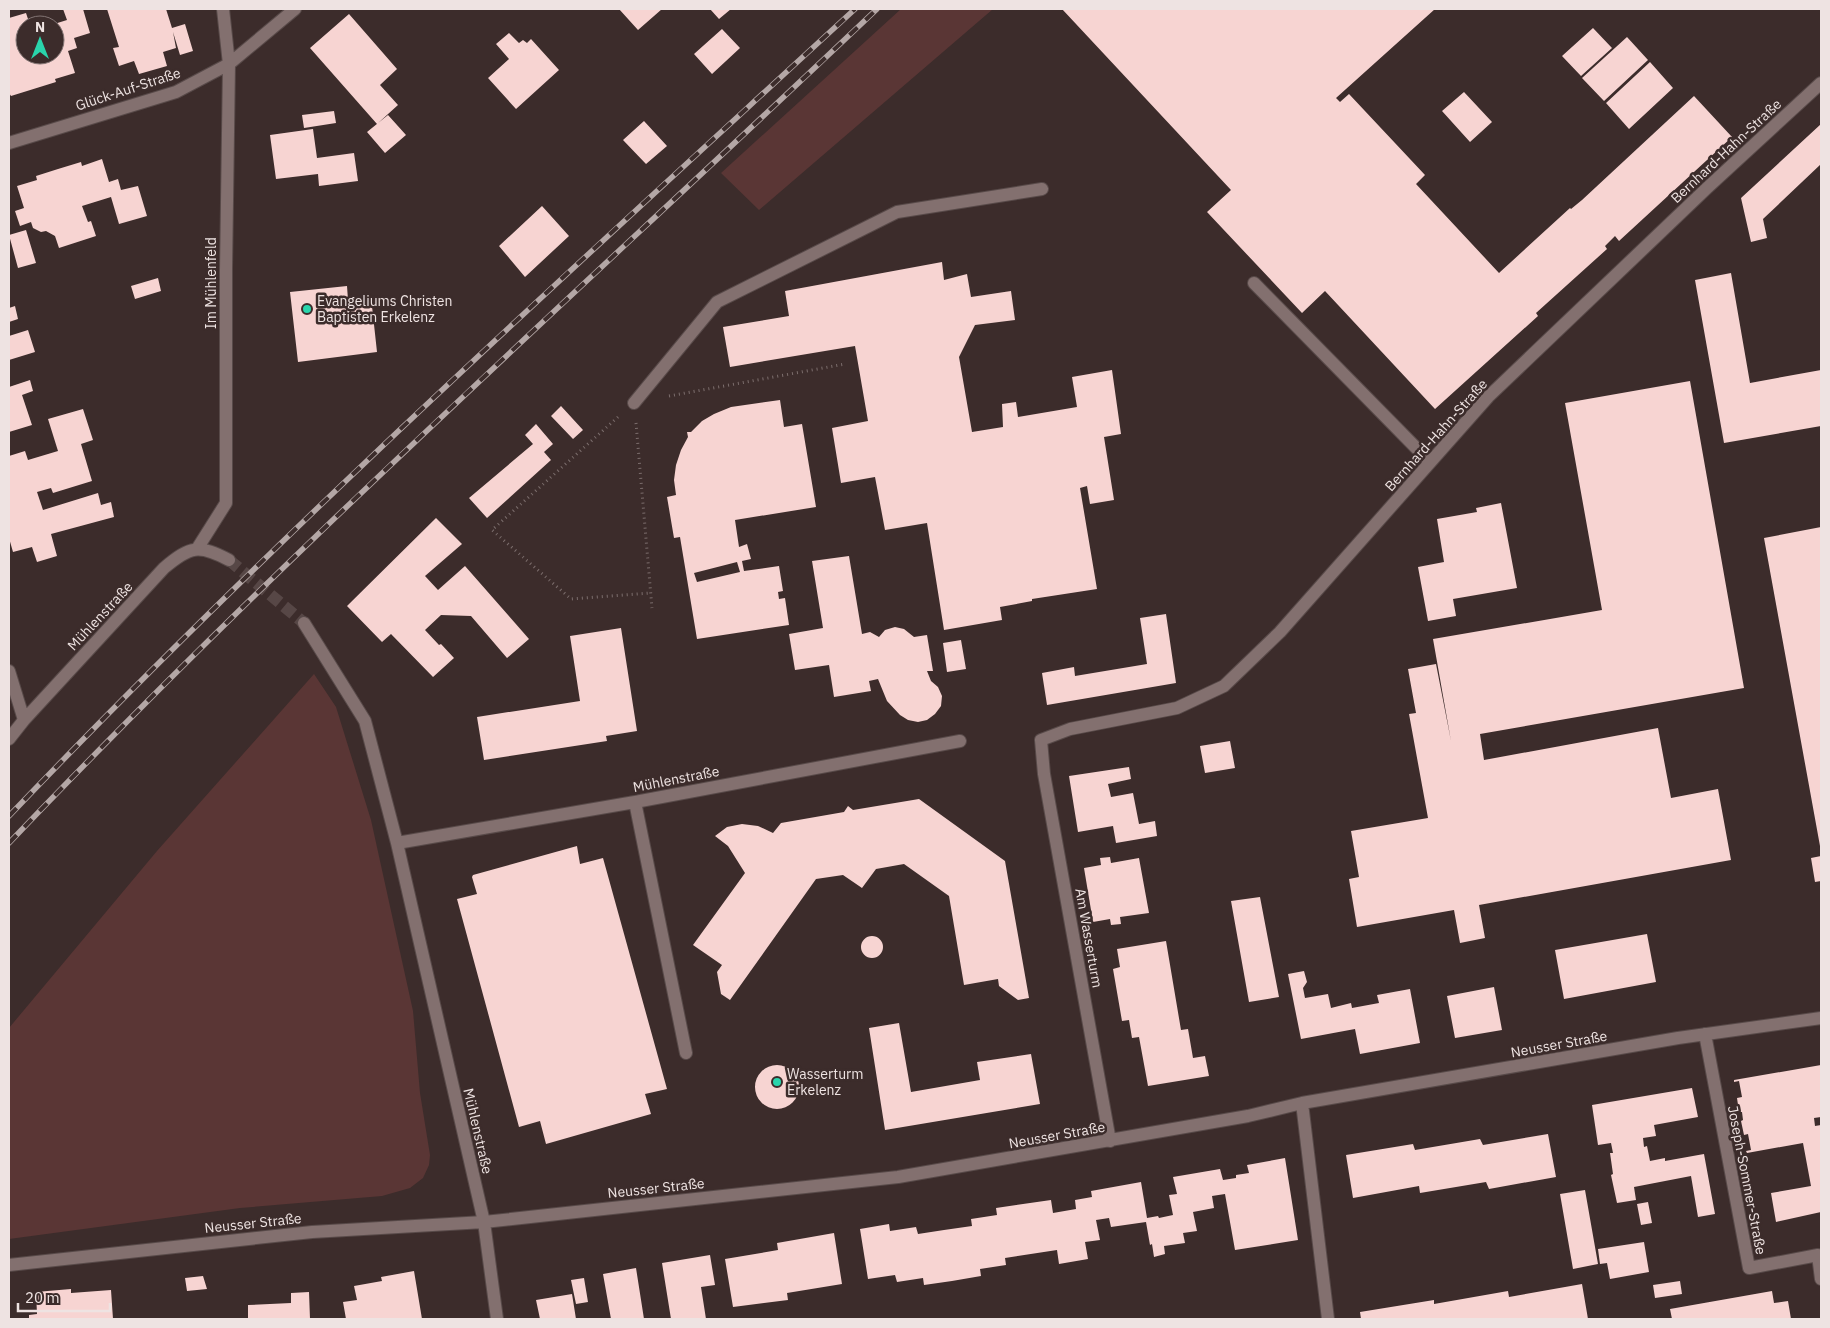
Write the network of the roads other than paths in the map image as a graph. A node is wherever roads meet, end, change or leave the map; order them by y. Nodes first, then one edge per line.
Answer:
1 (223, 9) edge
2 (295, 9) edge
3 (229, 64) junction
4 (1821, 83) edge
5 (9, 143) edge
6 (1042, 189) dead end
7 (1254, 283) dead end
8 (634, 403) road end
9 (1430, 462) junction
10 (196, 549) junction
11 (229, 560) tunnel mouth
12 (304, 622) tunnel mouth
13 (9, 670) edge
14 (24, 720) junction
15 (9, 739) edge
16 (1041, 740) joint
17 (960, 741) dead end
18 (635, 802) junction
19 (397, 843) junction
20 (1821, 1018) edge
21 (1705, 1034) junction
22 (686, 1053) dead end
23 (1302, 1102) junction
24 (1110, 1141) junction
25 (484, 1222) junction
26 (9, 1265) edge
27 (1821, 1279) edge
28 (498, 1319) edge
29 (1328, 1319) edge

1 - 3 street, Im Mühlenfeld
2 - 3 street, Glück-Auf-Straße
3 - 5 street, Glück-Auf-Straße
3 - 10 street, Im Mühlenfeld
4 - 9 street, Bernhard-Hahn-Straße
6 - 8 street
7 - 9 street
9 - 16 street, Bernhard-Hahn-Straße
10 - 11 street
10 - 14 street, Mühlenstraße
12 - 19 street, Mühlenstraße
13 - 14 street
14 - 15 street, Mühlenstraße
16 - 24 street, Am Wasserturm
17 - 18 street, Mühlenstraße
18 - 19 street, Mühlenstraße
18 - 22 street
19 - 25 street, Mühlenstraße
20 - 21 street, Neusser Straße
21 - 23 street, Neusser Straße
21 - 27 street, Joseph-Sommer-Straße
23 - 24 street, Neusser Straße
23 - 29 street
24 - 25 street, Neusser Straße
25 - 26 street, Neusser Straße
25 - 28 street, Mühlenstraße

